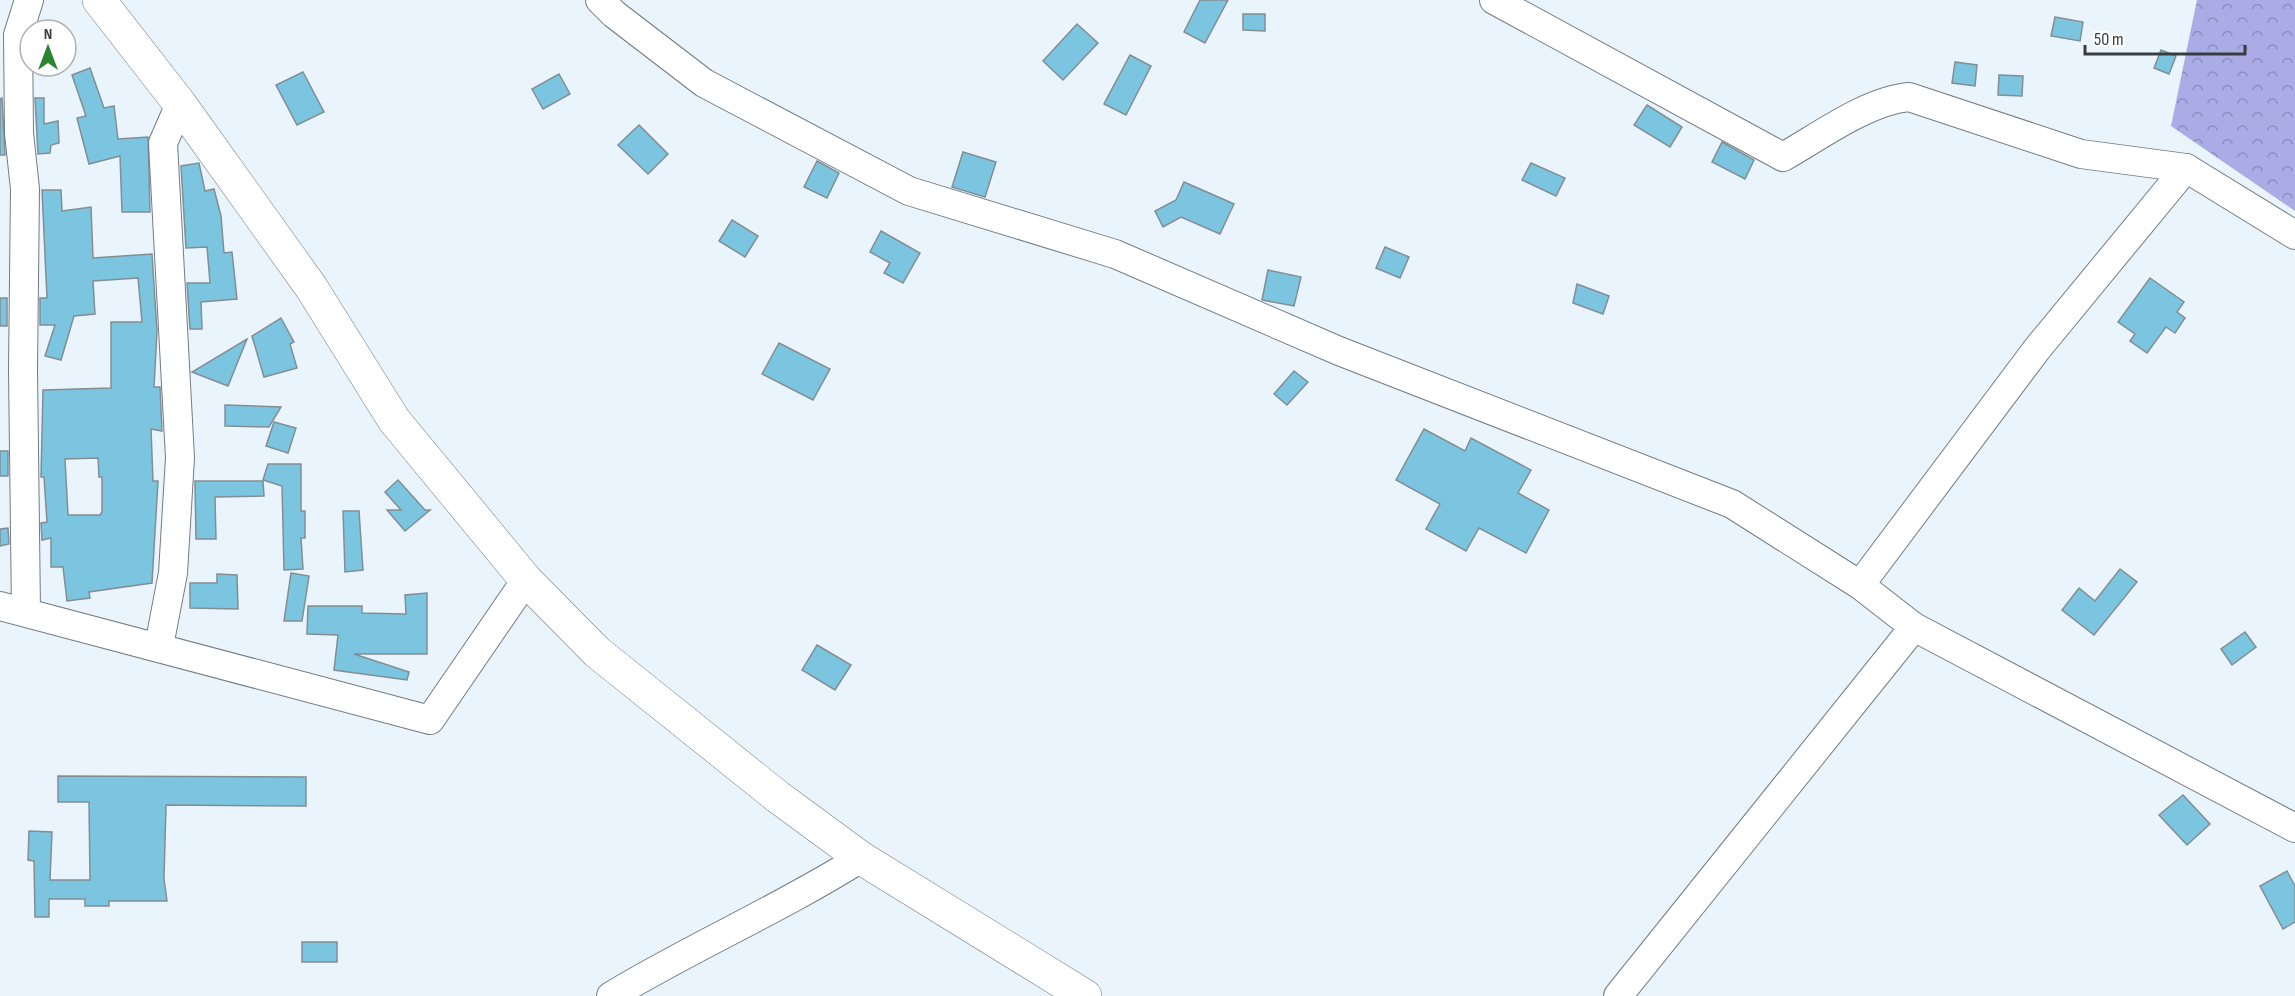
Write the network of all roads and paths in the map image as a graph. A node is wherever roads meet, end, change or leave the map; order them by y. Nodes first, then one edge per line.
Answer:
1 (29, 0) edge
2 (99, 0) edge
3 (600, 0) edge
4 (1494, 0) edge
5 (180, 104) junction
6 (2186, 168) junction
7 (2295, 235) edge
8 (526, 580) junction
9 (1860, 585) junction
10 (13, 609) edge
11 (1914, 627) junction
12 (159, 646) junction
13 (2295, 828) edge
14 (861, 858) junction
15 (611, 996) edge
16 (1084, 996) edge
17 (1618, 996) edge

1 - 10 street
2 - 5 main road
3 - 9 street
4 - 6 street
5 - 8 main road
5 - 12 street
6 - 7 street
6 - 9 street
8 - 12 street
8 - 14 main road
9 - 11 street
10 - 12 street
11 - 13 street
11 - 17 street
14 - 15 street
14 - 16 main road

